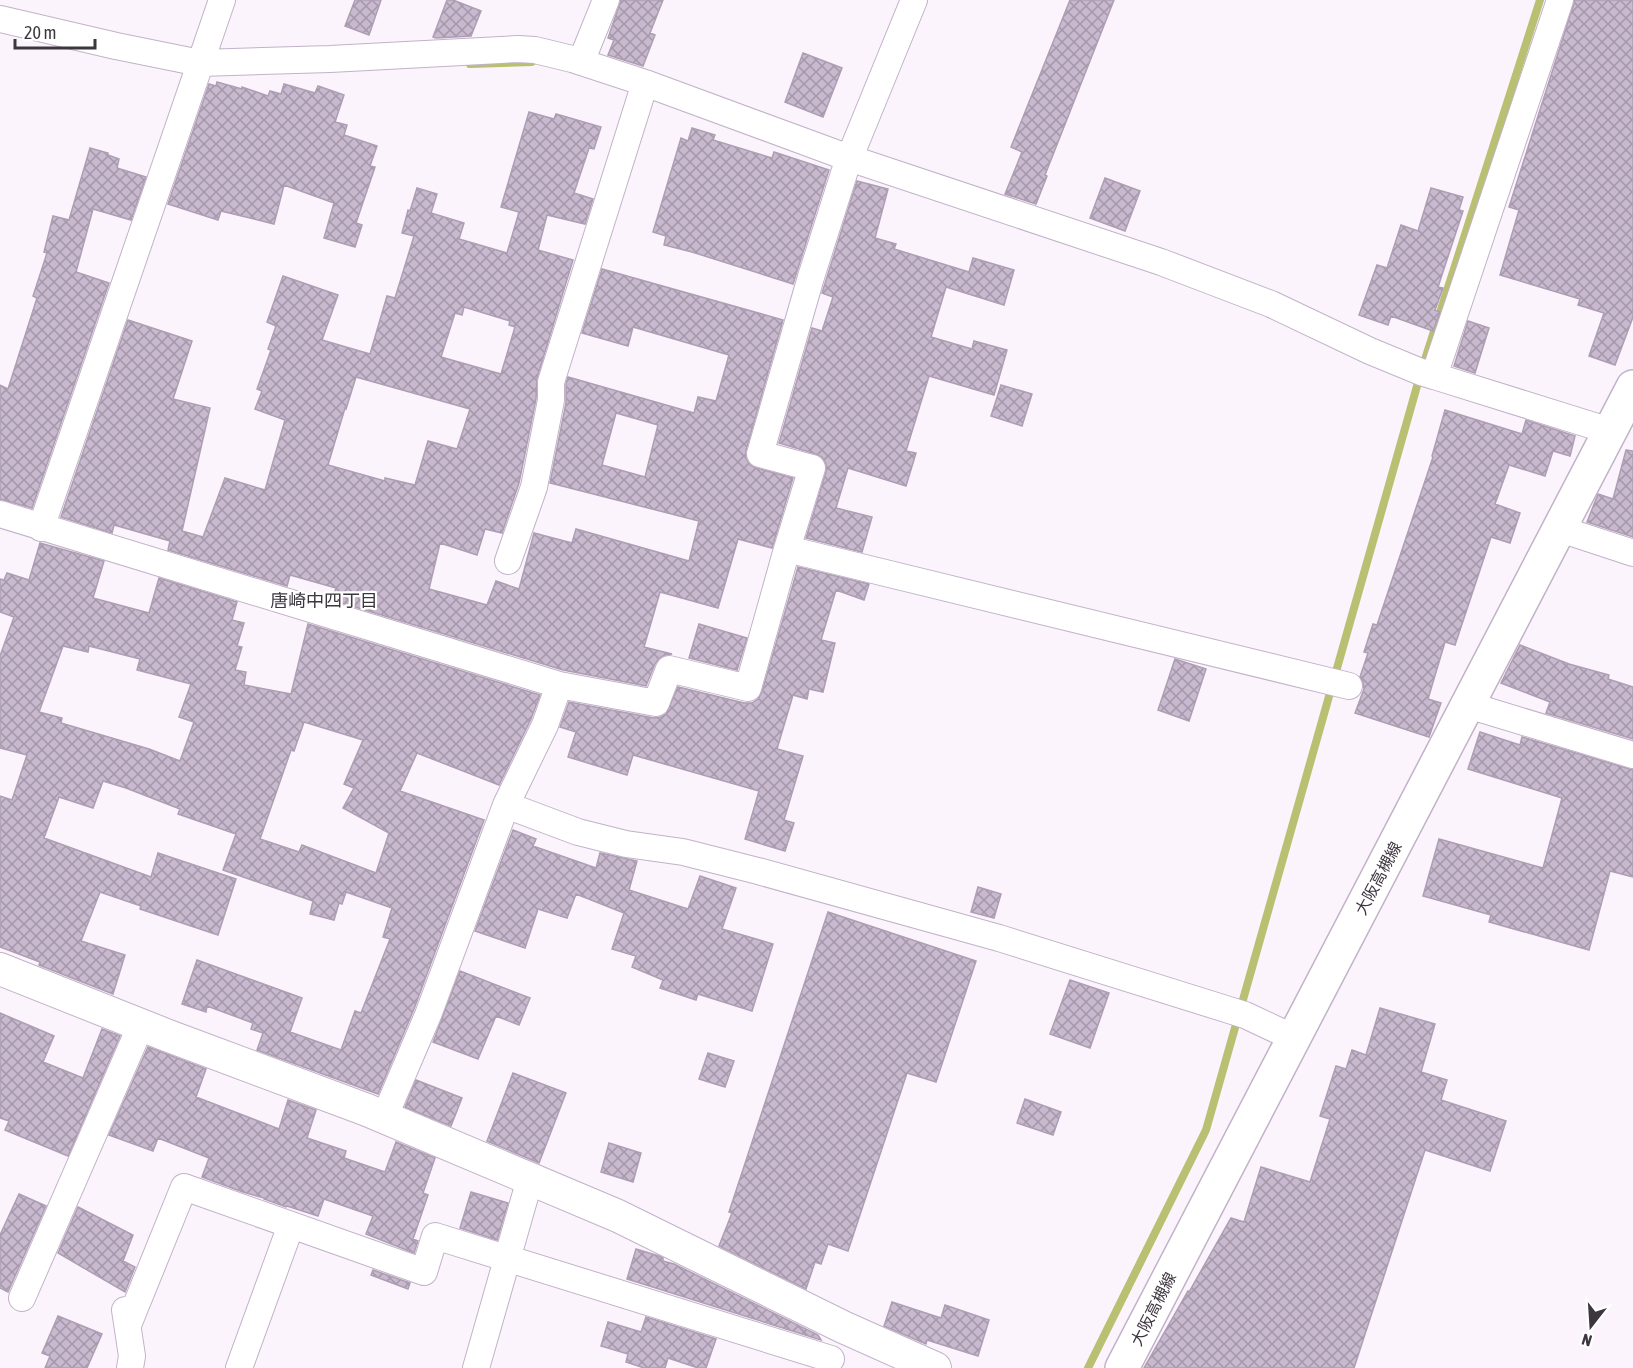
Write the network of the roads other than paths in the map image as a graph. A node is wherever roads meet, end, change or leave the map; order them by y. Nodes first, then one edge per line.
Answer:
1 (222, 0) edge
2 (606, 0) edge
3 (915, 0) edge
4 (1560, 0) edge
5 (0, 19) edge
6 (581, 62) junction
7 (200, 63) junction
8 (645, 83) junction
9 (849, 158) junction
10 (1434, 376) junction
11 (1633, 387) edge
12 (1610, 431) junction
13 (0, 514) edge
14 (42, 528) junction
15 (1560, 529) junction
16 (787, 549) junction
17 (1633, 553) edge
18 (508, 561) dead end
19 (559, 685) junction
20 (1349, 686) dead end
21 (1468, 705) junction
22 (1633, 755) edge
23 (506, 805) junction
24 (0, 969) edge
25 (141, 1025) junction
26 (1294, 1038) junction
27 (384, 1118) junction
28 (530, 1179) junction
29 (291, 1225) junction
30 (507, 1260) junction
31 (123, 1292) dead end
32 (22, 1298) dead end
33 (128, 1325) junction
34 (843, 1327) junction
35 (830, 1363) edge
36 (130, 1368) edge
37 (238, 1368) edge
38 (476, 1368) edge
39 (935, 1368) edge
40 (1122, 1368) edge

1 - 7 street
2 - 6 street
3 - 9 street
4 - 10 street
5 - 7 street
6 - 7 street
6 - 8 street
7 - 14 street
8 - 9 street
8 - 18 street
9 - 10 street
9 - 16 street
10 - 12 street
11 - 12 main road, 大阪高槻線
12 - 15 main road, 大阪高槻線
13 - 14 street
14 - 19 street
15 - 17 street
15 - 21 main road, 大阪高槻線
16 - 19 street
16 - 20 street
19 - 23 street
21 - 22 street
21 - 26 main road, 大阪高槻線
23 - 26 street
23 - 27 street
24 - 25 street
25 - 27 street
25 - 32 street
26 - 40 main road, 大阪高槻線
27 - 28 street
28 - 30 street
28 - 34 street
29 - 30 street
29 - 33 street
29 - 37 street
30 - 35 street
30 - 38 street
31 - 33 street
33 - 36 street
34 - 35 street
34 - 39 street

